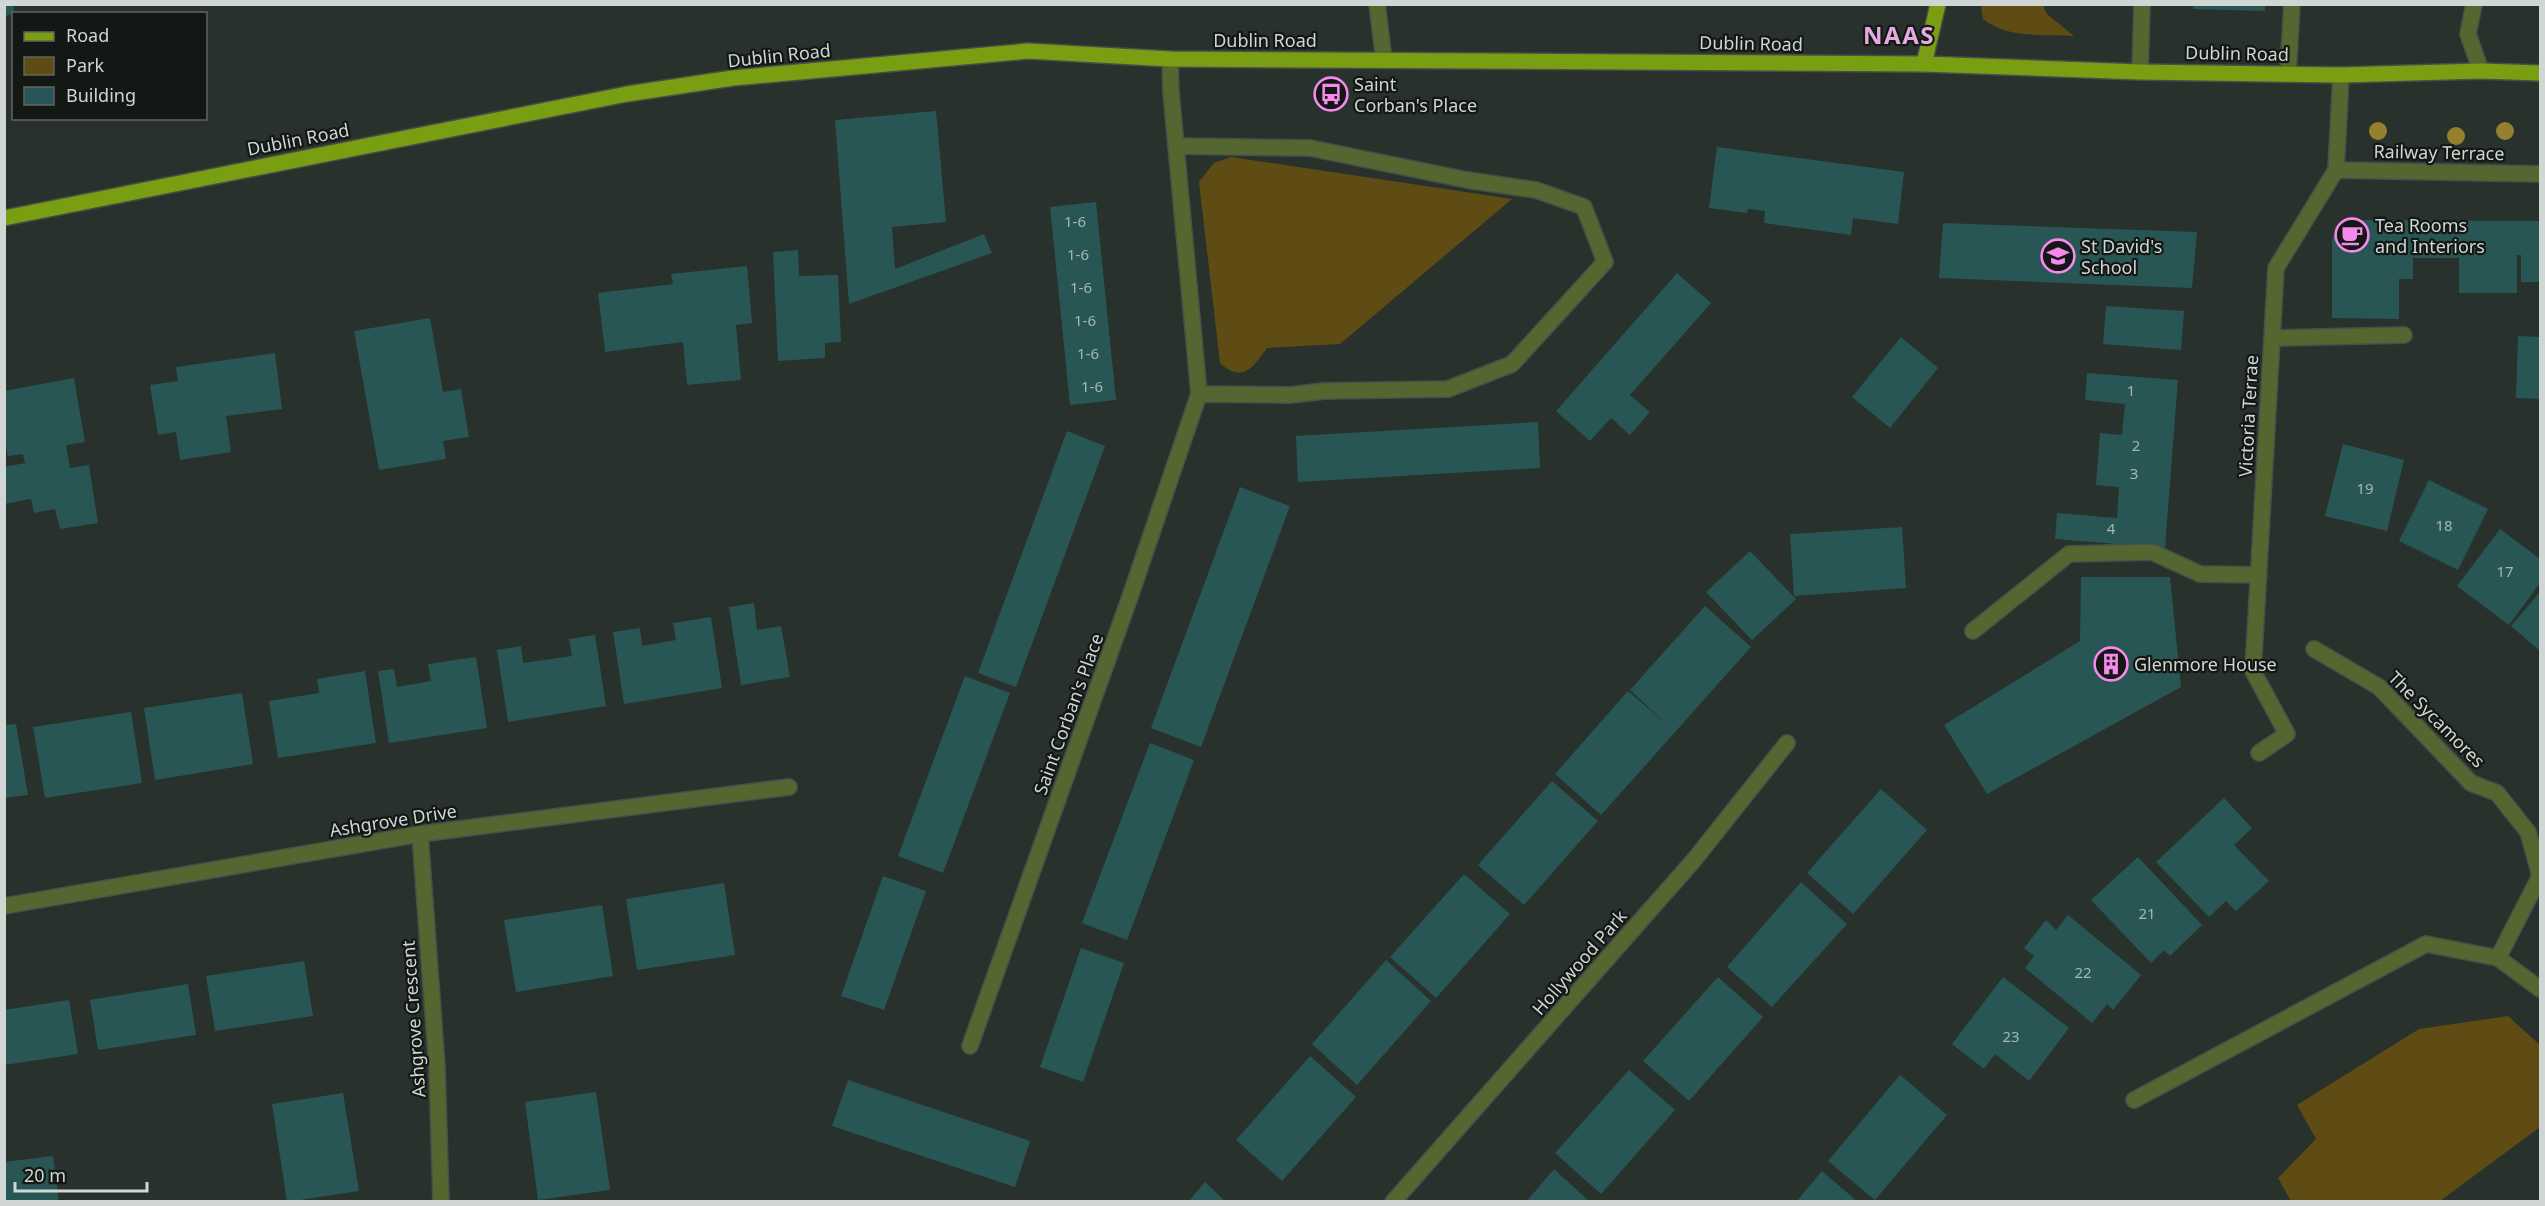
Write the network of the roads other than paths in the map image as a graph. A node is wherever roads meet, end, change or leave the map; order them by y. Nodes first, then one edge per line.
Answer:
1 (1377, 4) edge
2 (1938, 4) edge
3 (2142, 4) edge
4 (2292, 4) edge
5 (2474, 4) edge
6 (1170, 59) junction
7 (1384, 60) junction
8 (1924, 64) junction
9 (2140, 72) junction
10 (2481, 72) junction
11 (2288, 73) junction
12 (2541, 73) edge
13 (2341, 75) junction
14 (1176, 146) junction
15 (2336, 170) junction
16 (2541, 174) edge
17 (4, 218) edge
18 (2404, 334) dead end
19 (2272, 338) junction
20 (1199, 394) junction
21 (2259, 575) junction
22 (1973, 631) dead end
23 (2314, 649) dead end
24 (1787, 742) dead end
25 (2259, 753) dead end
26 (789, 787) dead end
27 (420, 834) junction
28 (4, 906) edge
29 (2498, 958) junction
30 (2541, 988) edge
31 (970, 1046) dead end
32 (2134, 1100) dead end
33 (441, 1202) edge
34 (1394, 1202) edge

1 - 7 street
2 - 8 main road
3 - 9 street
4 - 11 street
5 - 10 street
6 - 7 main road, Dublin Road
6 - 14 street, Saint Corban's Place
6 - 17 main road, Dublin Road
7 - 8 main road, Dublin Road
8 - 9 main road, Dublin Road
9 - 11 main road, Dublin Road
10 - 12 main road, Dublin Road
10 - 13 main road, Dublin Road
11 - 13 main road, Dublin Road
13 - 15 street, Victoria Terrae
14 - 20 street, Saint Corban's Place
14 - 20 street
15 - 16 street, Railway Terrace
15 - 19 street, Victoria Terrae
18 - 19 street
19 - 21 street, Victoria Terrae
20 - 31 street, Saint Corban's Place
21 - 22 street
21 - 25 street, Victoria Terrae
23 - 29 street, The Sycamores
24 - 34 street, Hollywood Park
26 - 27 street, Ashgrove Drive
27 - 28 street, Ashgrove Drive
27 - 33 street, Ashgrove Crescent
29 - 30 street
29 - 32 street

